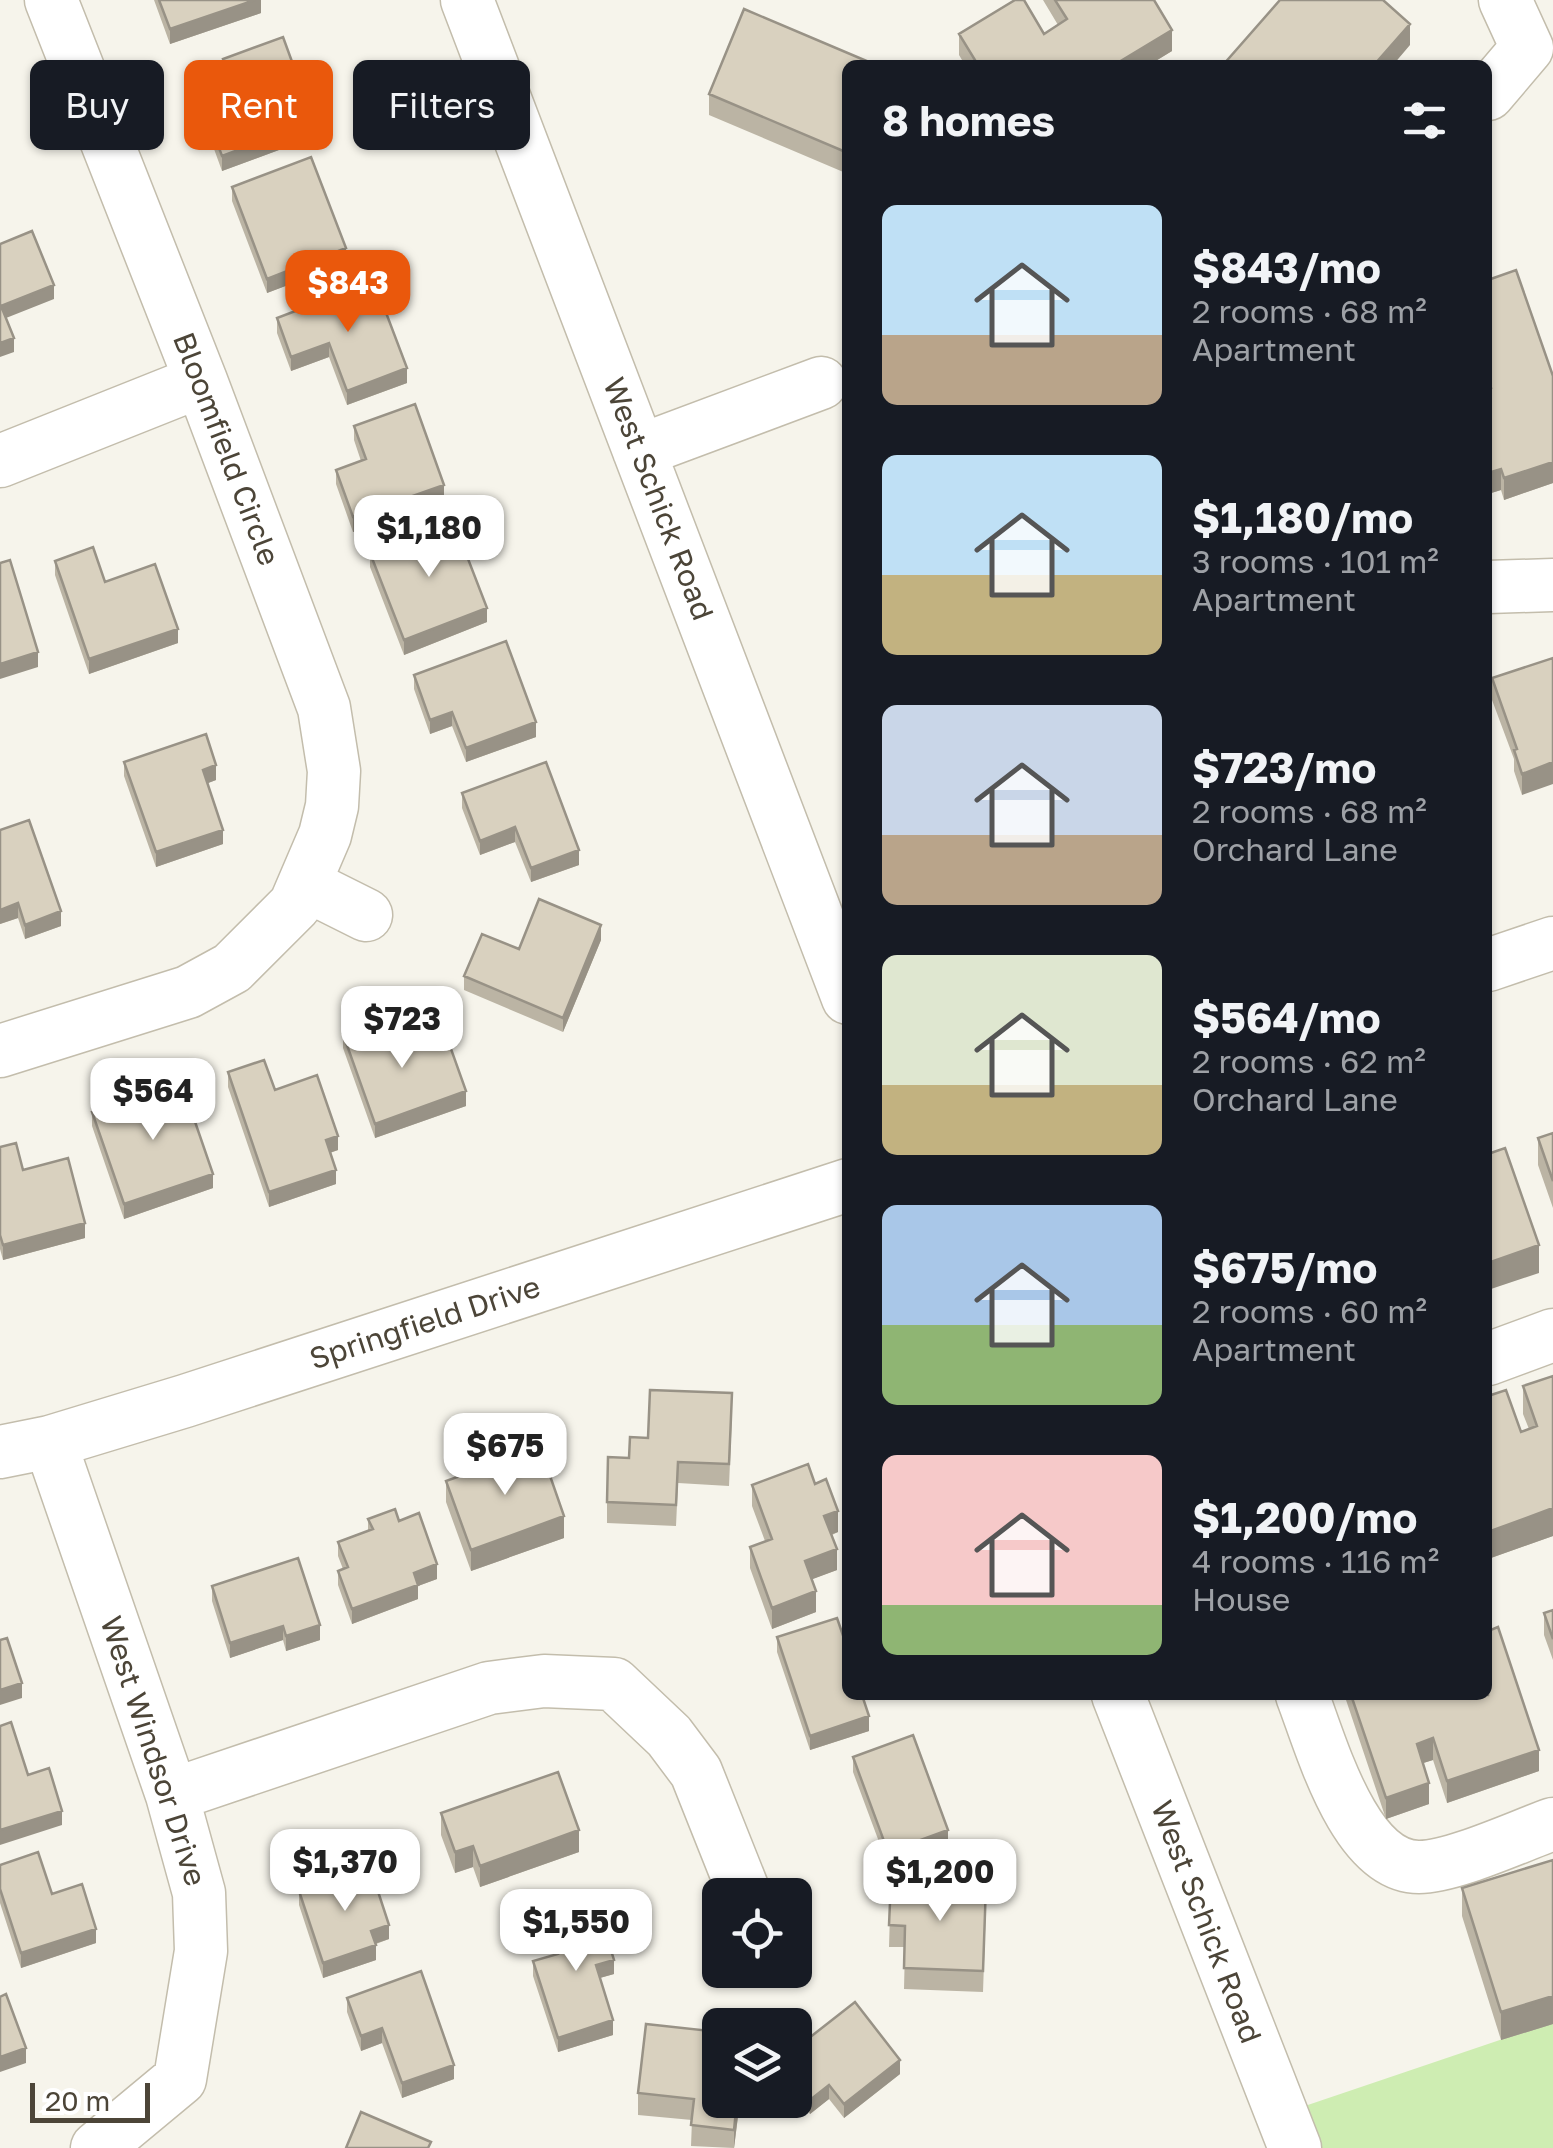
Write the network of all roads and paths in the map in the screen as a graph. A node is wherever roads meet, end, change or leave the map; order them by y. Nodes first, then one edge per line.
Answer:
1 (51, 0) edge
2 (467, 0) edge
3 (1504, 0) edge
4 (1540, 52) edge
5 (1492, 91) edge
6 (201, 381) junction
7 (821, 382) dead end
8 (639, 451) junction
9 (0, 460) edge
10 (1553, 585) edge
11 (1492, 587) edge
12 (299, 895) junction
13 (366, 916) dead end
14 (1553, 943) edge
15 (1492, 965) edge
16 (842, 982) edge
17 (0, 1051) edge
18 (842, 1187) edge
19 (1553, 1335) edge
20 (1492, 1357) edge
21 (50, 1442) junction
22 (0, 1452) edge
23 (1120, 1700) edge
24 (1304, 1700) edge
25 (172, 1795) junction
26 (1553, 1824) edge
27 (738, 1878) edge
28 (97, 2148) edge
29 (1295, 2148) edge

1 - 6 street, Bloomfield Circle
2 - 8 street, West Schick Road
3 - 4 street
4 - 5 street
6 - 9 street
6 - 12 street, Bloomfield Circle
7 - 8 street
8 - 16 street, West Schick Road
10 - 11 street
12 - 13 street
12 - 17 street
14 - 15 street
18 - 21 street, Springfield Drive
19 - 20 street
21 - 22 street, Springfield Drive
21 - 25 street, West Windsor Drive
23 - 29 street, West Schick Road
24 - 26 street
25 - 27 street
25 - 28 street, West Windsor Drive

